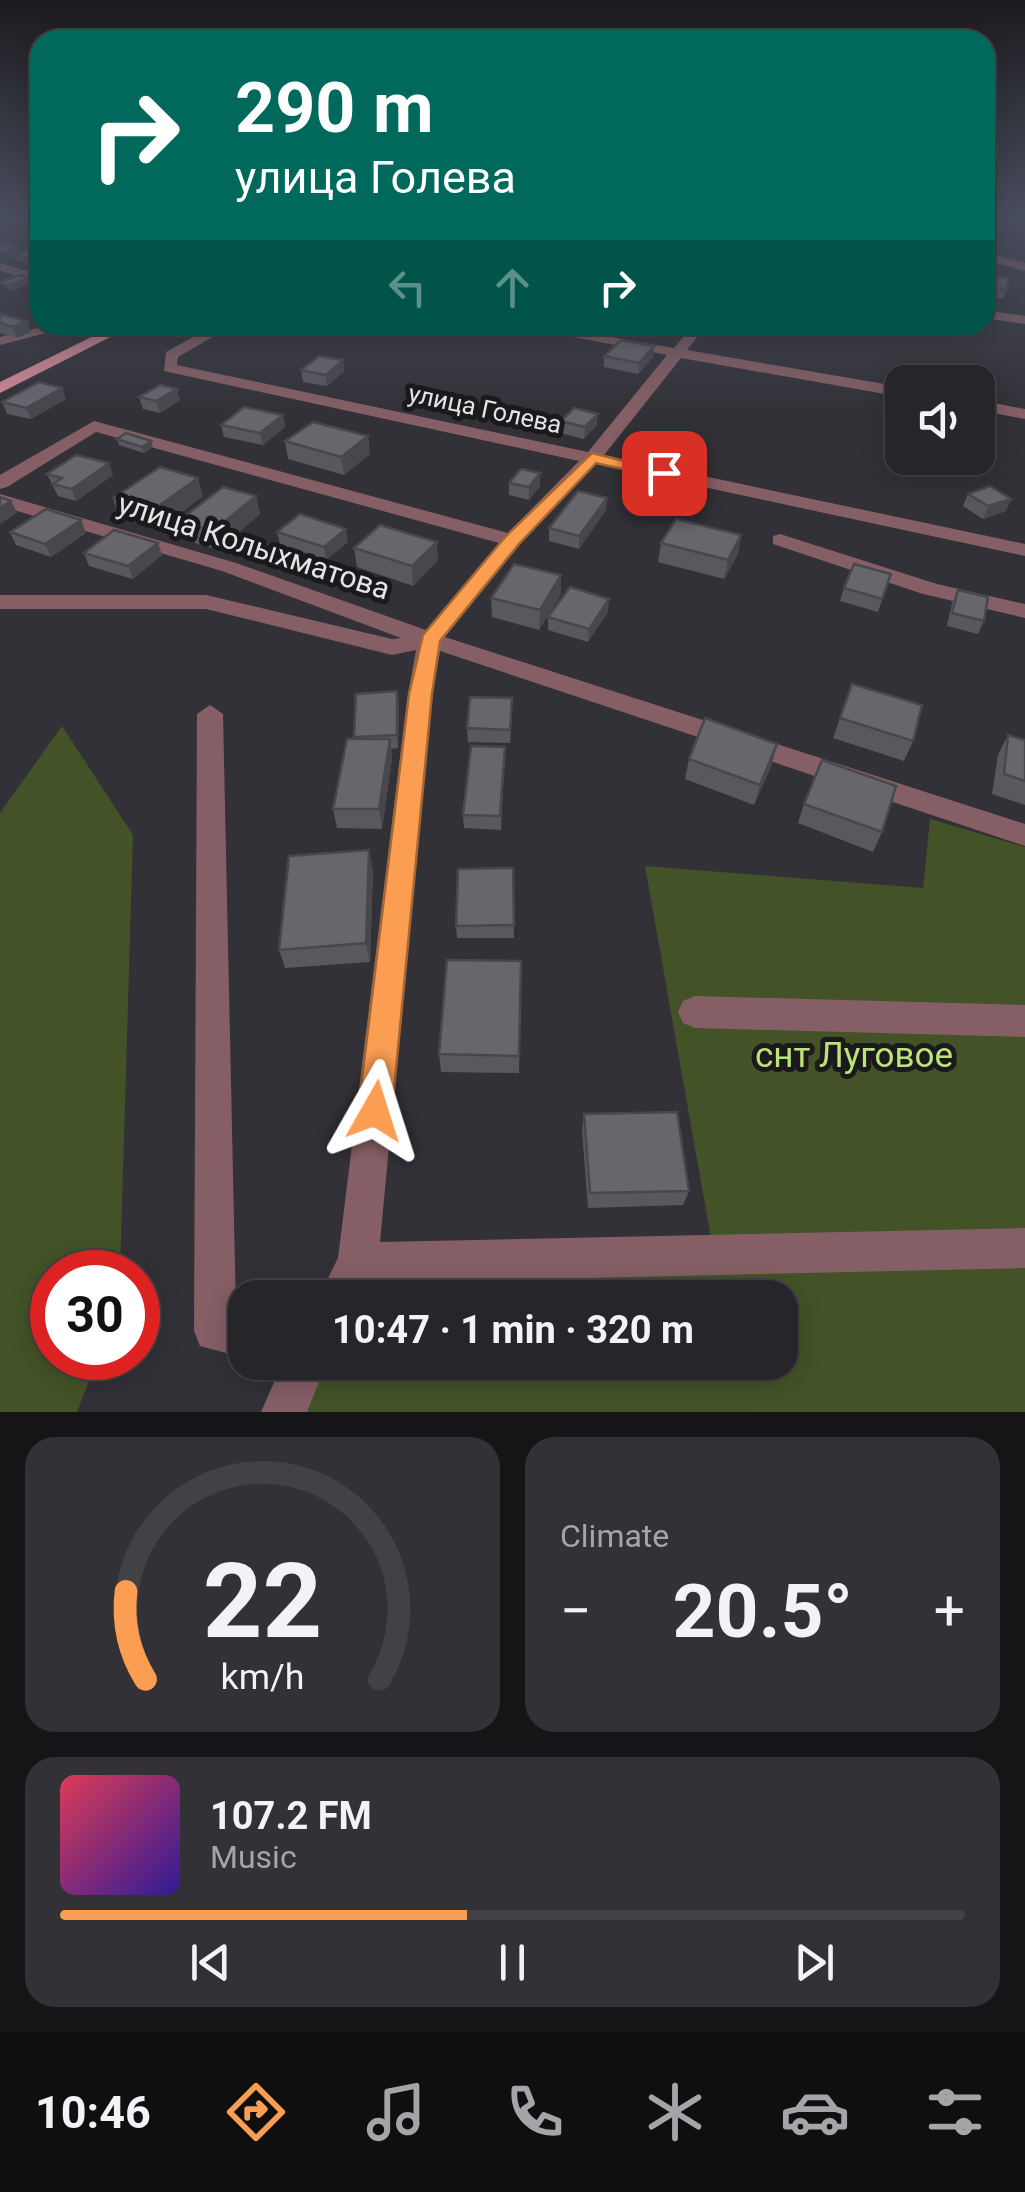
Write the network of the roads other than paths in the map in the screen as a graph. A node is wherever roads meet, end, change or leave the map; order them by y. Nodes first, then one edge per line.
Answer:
1 (995, 316) edge
2 (1025, 320) edge
3 (38, 335) edge
4 (87, 335) edge
5 (106, 335) edge
6 (208, 335) edge
7 (577, 335) edge
8 (692, 335) edge
9 (34, 336) junction
10 (98, 339) junction
11 (0, 340) edge
12 (0, 352) edge
13 (678, 352) junction
14 (0, 388) edge
15 (885, 389) edge
16 (995, 409) edge
17 (1025, 414) edge
18 (592, 458) junction
19 (0, 483) edge
20 (0, 500) edge
21 (512, 540) junction
22 (780, 540) dead end
23 (1025, 550) edge
24 (229, 567) junction
25 (0, 602) edge
26 (206, 602) junction
27 (1025, 611) edge
28 (430, 640) junction
29 (210, 714) dead end
30 (1025, 835) edge
31 (695, 1012) dead end
32 (1025, 1021) edge
33 (1025, 1248) edge
34 (349, 1280) edge
35 (228, 1333) edge
36 (297, 1380) edge
37 (284, 1412) edge

1 - 2 street
3 - 9 street
4 - 10 street
5 - 10 main road
6 - 18 street, улица Голева
7 - 13 street
8 - 13 street
9 - 11 street
9 - 12 street
10 - 14 main road
13 - 15 street
13 - 18 street
16 - 17 street
18 - 21 street
18 - 23 street, улица Голева
19 - 21 street
20 - 24 street, улица Колыхматова
21 - 28 street
22 - 27 street
24 - 26 street
24 - 28 street, улица Колыхматова
25 - 26 street, улица Колыхматова
26 - 28 street, улица Колыхматова
28 - 30 street, улица Колыхматова
28 - 34 street
29 - 35 street
31 - 32 street
33 - 34 street
36 - 37 street

